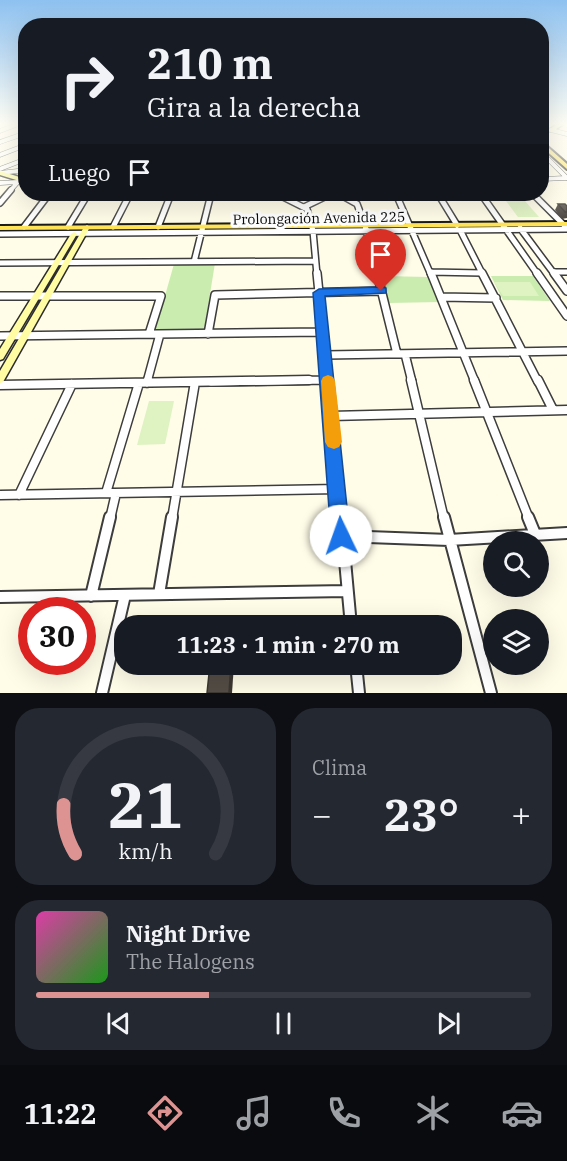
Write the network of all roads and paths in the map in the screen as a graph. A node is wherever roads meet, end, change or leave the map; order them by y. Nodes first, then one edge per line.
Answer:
1 (549, 160) edge
2 (18, 163) edge
3 (18, 171) edge
4 (0, 172) edge
5 (567, 178) edge
6 (549, 179) edge
7 (18, 180) edge
8 (18, 182) edge
9 (0, 183) edge
10 (18, 187) edge
11 (43, 201) edge
12 (85, 201) edge
13 (126, 201) edge
14 (168, 201) edge
15 (209, 201) edge
16 (292, 201) edge
17 (316, 201) edge
18 (353, 201) edge
19 (399, 201) edge
20 (442, 201) edge
21 (486, 201) edge
22 (540, 201) edge
23 (0, 203) edge
24 (304, 207) junction
25 (566, 226) edge
26 (24, 227) junction
27 (113, 227) junction
28 (158, 227) junction
29 (506, 227) junction
30 (519, 227) junction
31 (0, 228) edge
32 (312, 228) junction
33 (366, 228) junction
34 (412, 228) junction
35 (459, 228) junction
36 (85, 230) junction
37 (202, 230) junction
38 (71, 231) junction
39 (0, 234) edge
40 (315, 261) junction
41 (68, 262) junction
42 (194, 262) junction
43 (0, 263) edge
44 (57, 263) junction
45 (430, 272) junction
46 (553, 272) junction
47 (567, 272) edge
48 (482, 273) junction
49 (381, 291) junction
50 (567, 291) edge
51 (319, 293) junction
52 (0, 296) edge
53 (38, 296) junction
54 (49, 296) junction
55 (441, 297) junction
56 (496, 298) junction
57 (567, 316) edge
58 (323, 332) junction
59 (149, 334) junction
60 (159, 334) junction
61 (208, 334) junction
62 (0, 336) edge
63 (12, 336) junction
64 (25, 336) junction
65 (567, 351) edge
66 (524, 352) junction
67 (464, 353) junction
68 (401, 354) junction
69 (326, 355) junction
70 (0, 357) edge
71 (0, 379) edge
72 (328, 380) junction
73 (195, 382) junction
74 (143, 383) junction
75 (72, 384) junction
76 (0, 385) edge
77 (553, 410) junction
78 (487, 412) junction
79 (566, 412) edge
80 (419, 414) junction
81 (331, 416) junction
82 (338, 489) junction
83 (177, 492) junction
84 (111, 493) junction
85 (0, 495) edge
86 (20, 495) junction
87 (535, 531) edge
88 (567, 533) edge
89 (549, 534) edge
90 (341, 536) junction
91 (483, 538) edge
92 (449, 540) junction
93 (347, 591) junction
94 (159, 594) junction
95 (125, 595) junction
96 (91, 596) junction
97 (0, 597) edge
98 (350, 615) edge
99 (357, 675) edge
100 (102, 693) edge
101 (359, 693) edge
102 (491, 693) edge

1 - 5 street
2 - 4 street
3 - 4 street
4 - 7 street
5 - 6 street
8 - 9 street
10 - 23 street
11 - 26 street
12 - 38 street
13 - 27 street
14 - 28 street
15 - 37 street
16 - 24 street
17 - 24 street
18 - 33 street
19 - 34 street
20 - 35 street
21 - 29 street
22 - 25 street
24 - 32 street
25 - 30 main road, Prolongación Avenida 225
26 - 31 main road, Prolongación Avenida 225
26 - 38 main road, Prolongación Avenida 225
27 - 28 main road, Prolongación Avenida 225
27 - 36 main road, Prolongación Avenida 225
28 - 37 main road, Prolongación Avenida 225
29 - 30 main road, Prolongación Avenida 225
29 - 35 main road, Prolongación Avenida 225
29 - 57 street
30 - 46 street
32 - 33 main road, Prolongación Avenida 225
32 - 37 main road, Prolongación Avenida 225
32 - 40 street
33 - 34 main road, Prolongación Avenida 225
33 - 49 street
34 - 35 main road, Prolongación Avenida 225
34 - 45 street
35 - 48 street
36 - 37 street, Prolongación Avenida 225
36 - 38 main road, Prolongación Avenida 225
36 - 41 street
37 - 42 street
38 - 39 street, Prolongación Avenida 225
38 - 44 street
40 - 42 street
40 - 51 street
41 - 42 street
41 - 44 street
41 - 54 street
43 - 44 street
44 - 53 street
45 - 48 street
45 - 55 street
46 - 47 street
46 - 50 street
48 - 56 street
49 - 51 street
49 - 68 street
51 - 58 street
51 - 61 street
52 - 53 street
53 - 54 street
53 - 63 street
54 - 59 street
54 - 64 street
55 - 56 street
55 - 67 street
56 - 66 street
58 - 61 street
58 - 69 street
59 - 60 street
59 - 64 street
60 - 61 street
60 - 74 street
62 - 63 street
63 - 64 street
63 - 70 street
64 - 71 street
65 - 66 street
66 - 67 street
66 - 77 street
67 - 68 street
67 - 78 street
68 - 69 street
68 - 80 street
69 - 72 street
72 - 73 street
72 - 81 street
73 - 74 street
73 - 83 street
74 - 75 street
74 - 84 street
75 - 76 street
75 - 86 street
77 - 78 street
77 - 79 street
78 - 80 street
78 - 87 street
80 - 81 street
80 - 92 street
81 - 82 street
82 - 83 street
82 - 90 street
83 - 84 street
83 - 94 street
84 - 86 street
84 - 96 street
85 - 86 street
88 - 89 street
90 - 92 street
90 - 93 street
91 - 92 street
92 - 102 street
93 - 94 street
93 - 98 street
94 - 95 street
95 - 96 street
95 - 100 street
96 - 97 street
99 - 101 street

